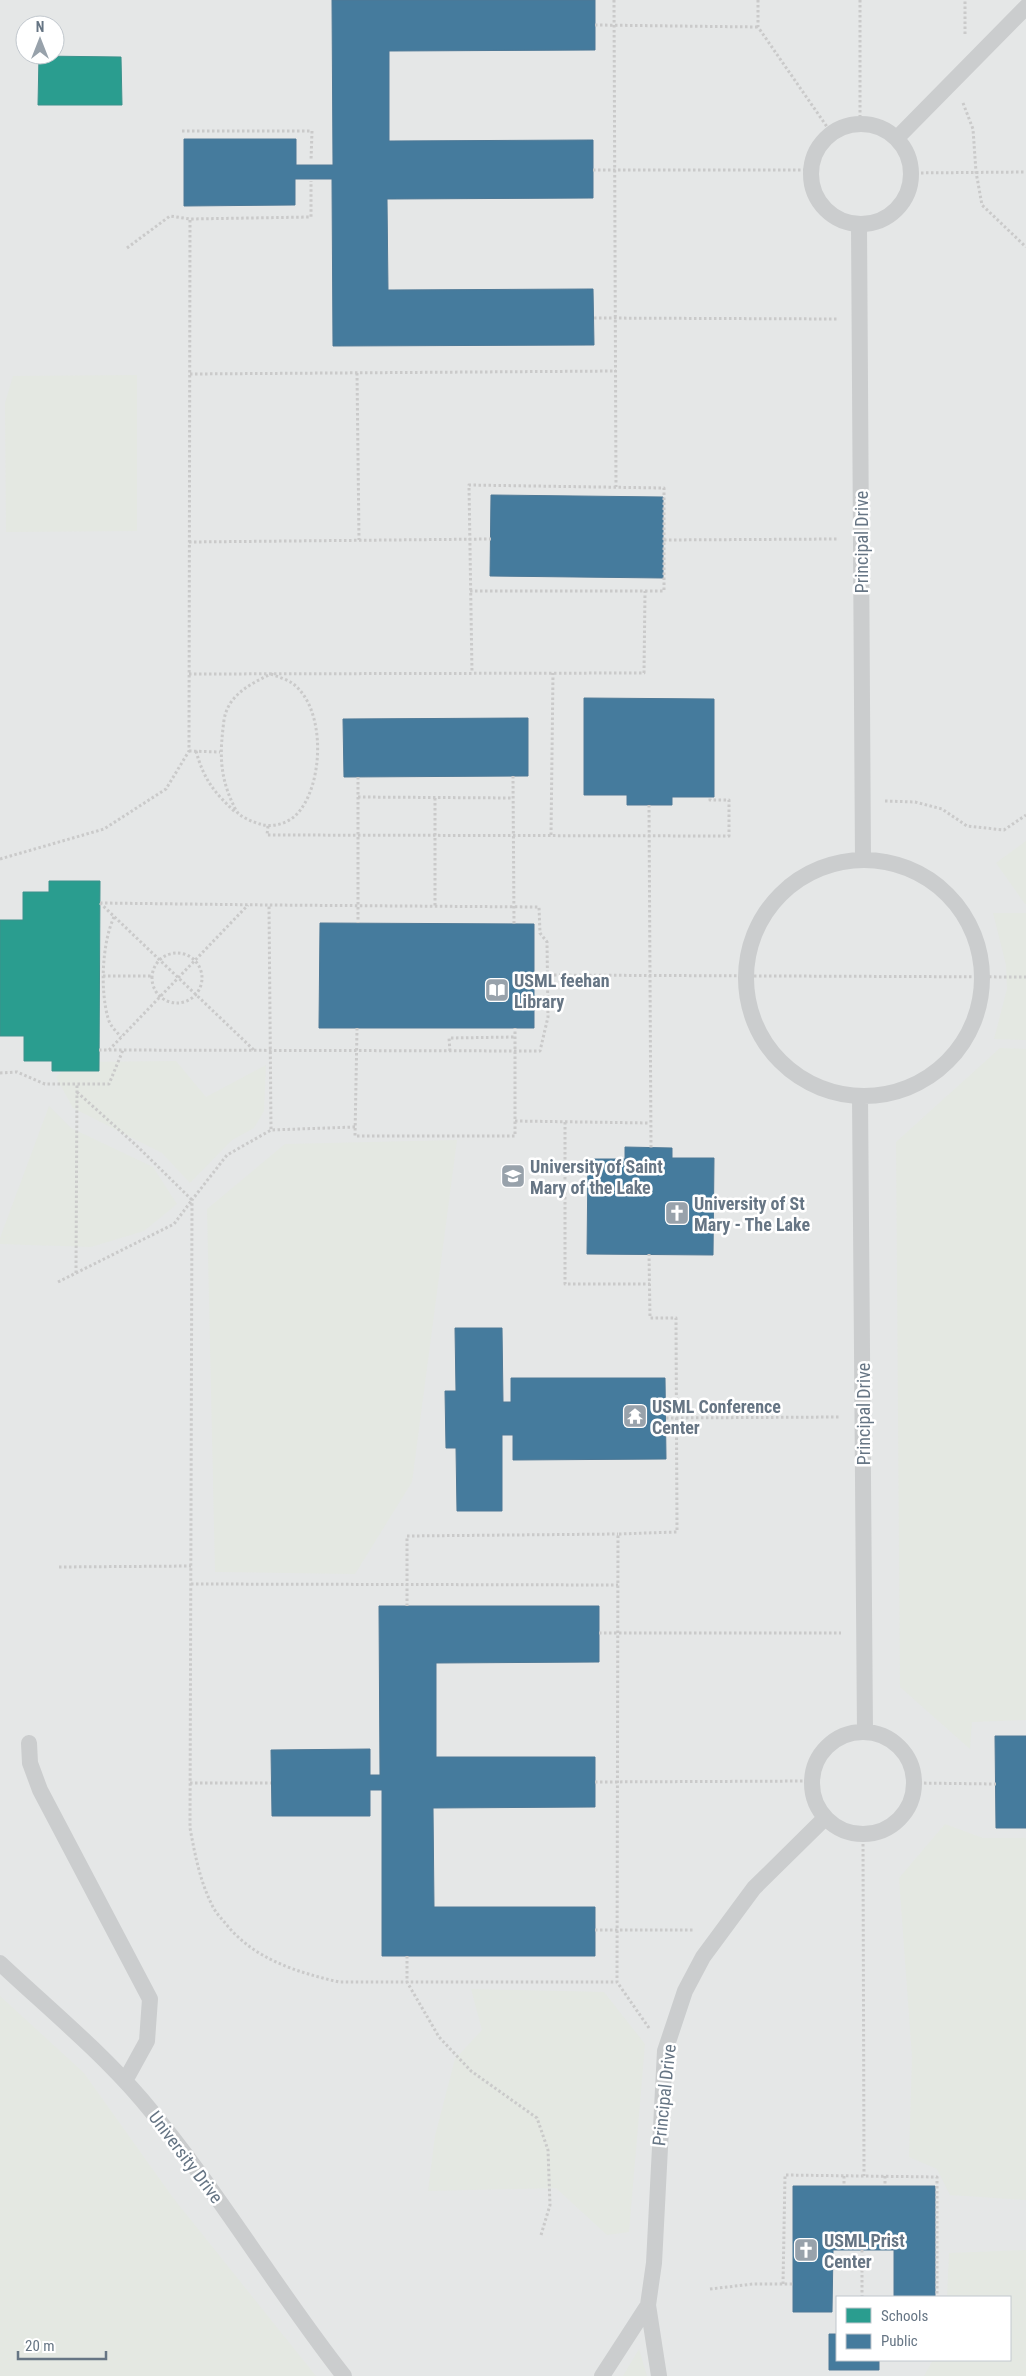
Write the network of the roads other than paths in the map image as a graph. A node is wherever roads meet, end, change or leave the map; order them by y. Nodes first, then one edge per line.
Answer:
1 (1026, 7) edge
2 (897, 138) junction
3 (859, 225) junction
4 (863, 860) junction
5 (860, 1096) junction
6 (865, 1732) junction
7 (29, 1743) dead end
8 (825, 1818) junction
9 (0, 1963) edge
10 (125, 2080) junction
11 (648, 2305) junction
12 (344, 2376) edge
13 (602, 2376) edge
14 (659, 2376) edge

1 - 2 lane
2 - 3 lane
2 - 3 lane
3 - 4 lane, Principal Drive
4 - 5 lane
4 - 5 lane
5 - 6 lane, Principal Drive
6 - 8 lane
6 - 8 lane
7 - 10 lane
8 - 11 lane, Principal Drive
9 - 10 lane, University Drive
10 - 12 lane, University Drive
11 - 13 lane
11 - 14 lane

